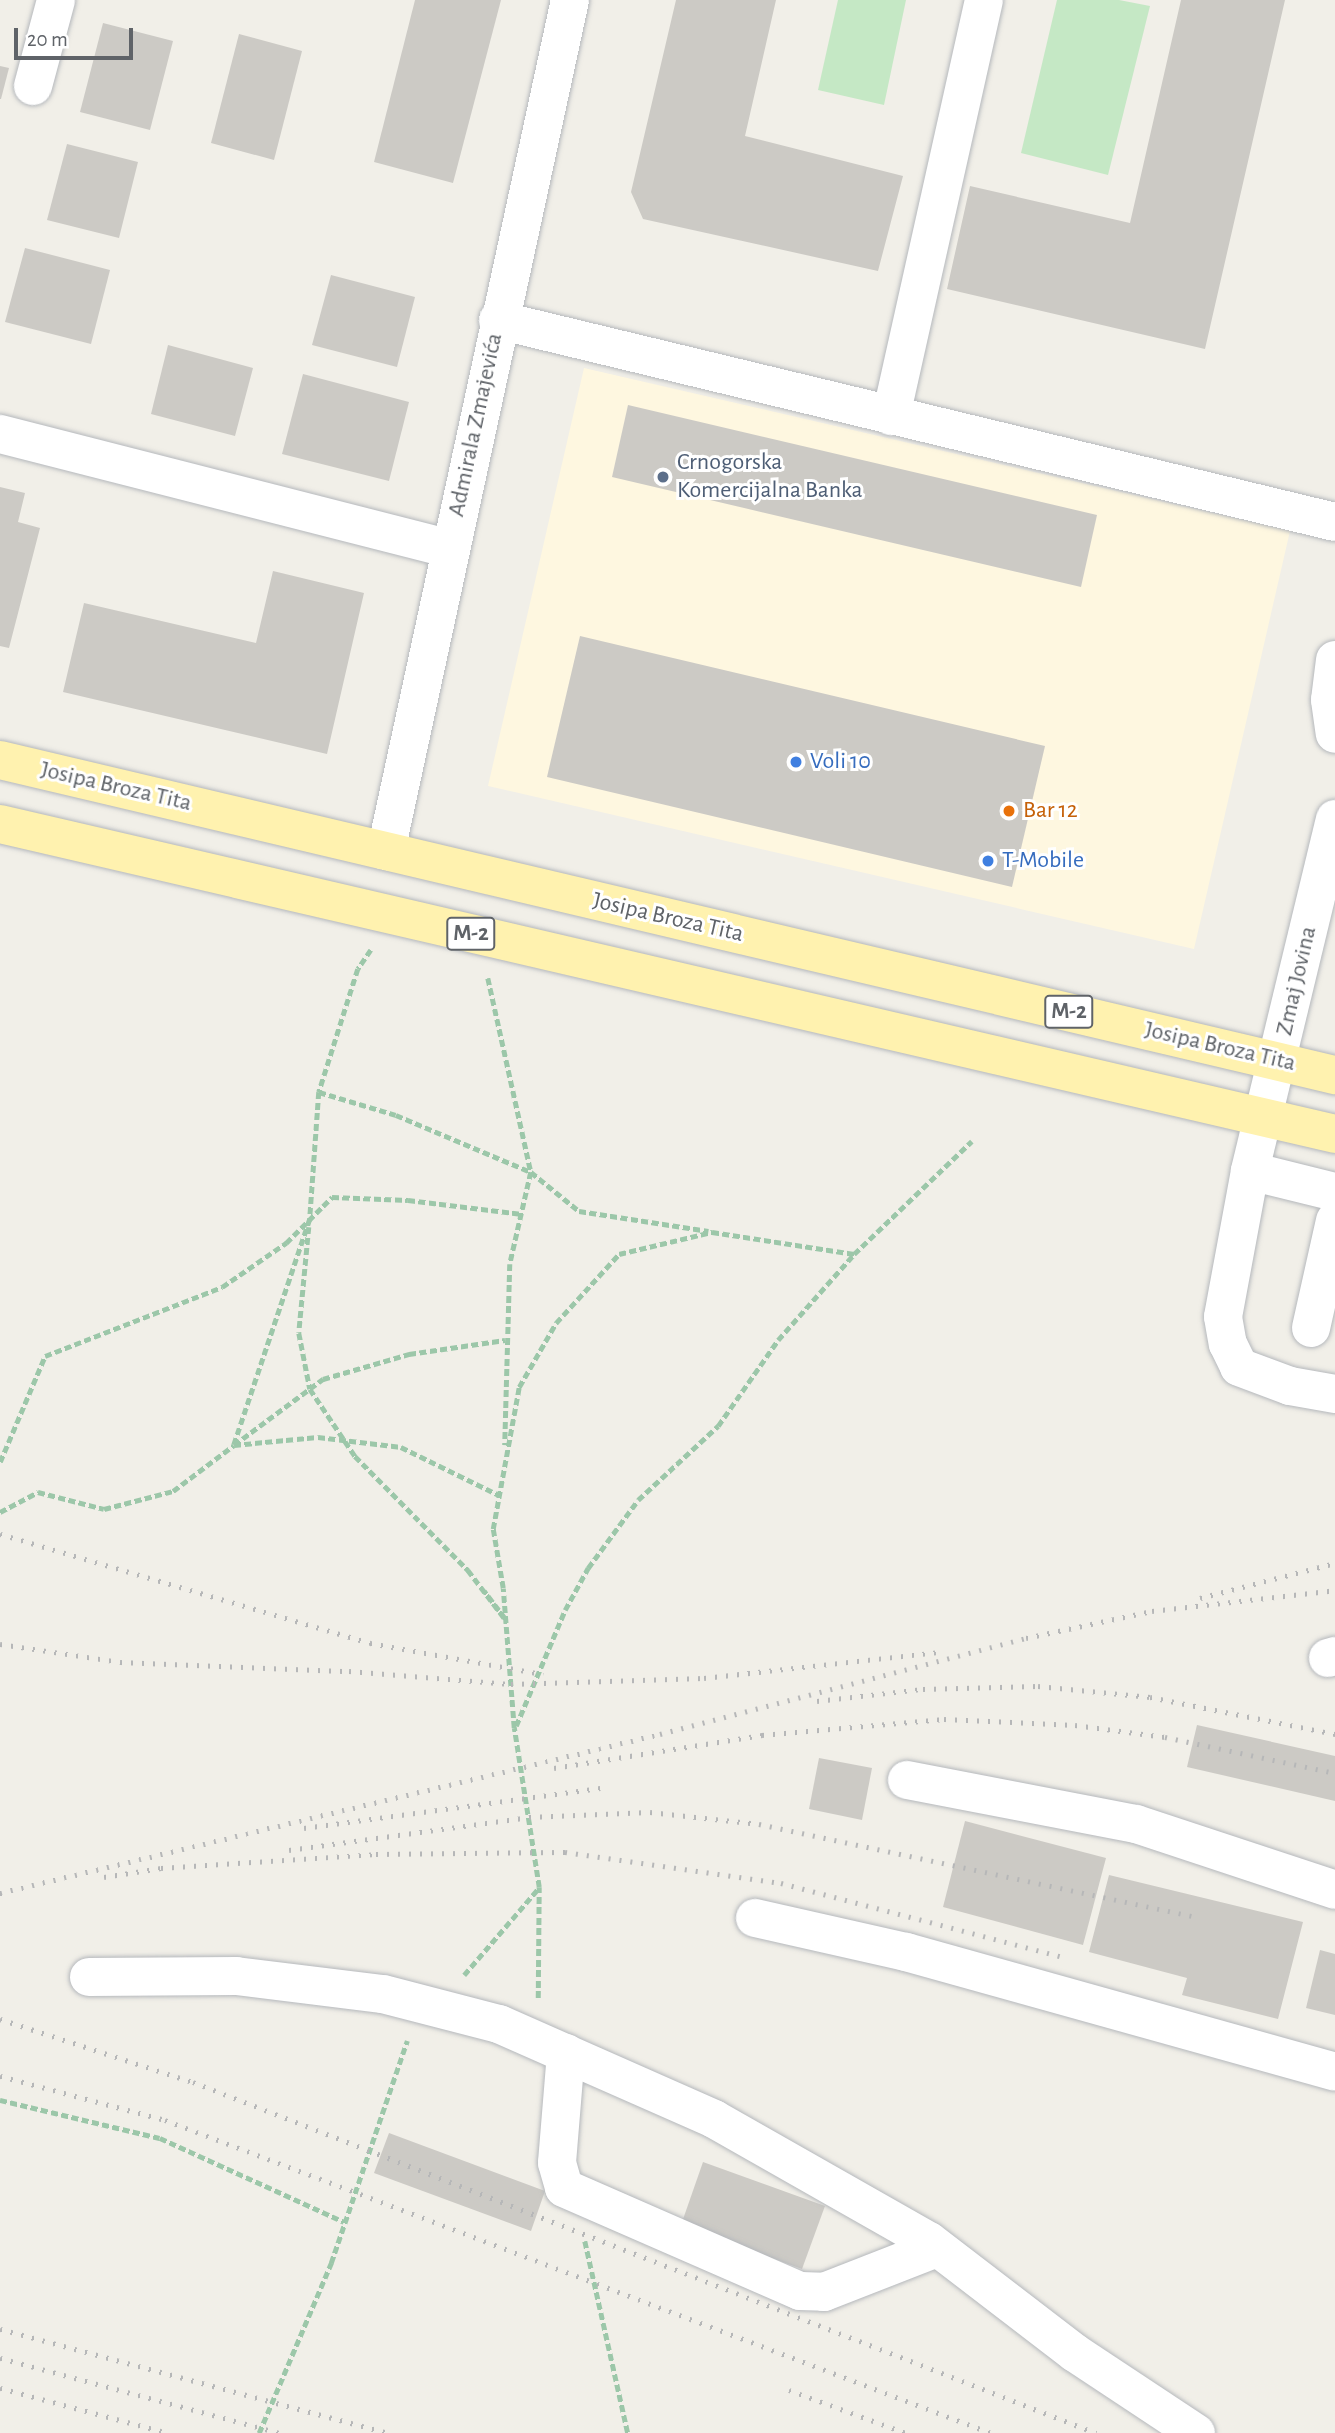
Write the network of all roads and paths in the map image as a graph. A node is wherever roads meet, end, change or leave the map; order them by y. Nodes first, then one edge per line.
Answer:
1 (56, 0) edge
2 (570, 0) edge
3 (984, 0) edge
4 (33, 86) dead end
5 (498, 320) junction
6 (891, 416) junction
7 (0, 434) edge
8 (1335, 522) edge
9 (450, 549) junction
10 (1335, 660) edge
11 (1335, 734) edge
12 (0, 760) edge
13 (1335, 819) edge
14 (0, 824) edge
15 (386, 851) junction
16 (1328, 882) edge
17 (396, 917) junction
18 (478, 936) junction
19 (1279, 1060) junction
20 (1335, 1075) edge
21 (320, 1092) junction
22 (1264, 1117) junction
23 (1335, 1134) edge
24 (972, 1141) dead end
25 (1250, 1171) junction
26 (531, 1172) junction
27 (1335, 1192) edge
28 (522, 1214) junction
29 (310, 1219) junction
30 (1335, 1221) edge
31 (712, 1232) junction
32 (854, 1254) junction
33 (1311, 1328) dead end
34 (505, 1340) junction
35 (310, 1389) junction
36 (1335, 1394) edge
37 (344, 1440) junction
38 (234, 1445) junction
39 (506, 1457) junction
40 (0, 1462) edge
41 (499, 1494) junction
42 (0, 1513) edge
43 (484, 1591) dead end
44 (505, 1619) junction
45 (514, 1728) junction
46 (907, 1780) dead end
47 (539, 1888) junction
48 (1335, 1890) edge
49 (755, 1918) dead end
50 (89, 1977) dead end
51 (433, 2007) junction
52 (555, 2049) junction
53 (1335, 2072) edge
54 (0, 2100) edge
55 (564, 2188) junction
56 (344, 2222) junction
57 (937, 2248) junction
58 (259, 2433) edge
59 (628, 2433) edge
60 (1196, 2433) edge

1 - 4 street
2 - 5 street, Admirala Zmajevića
3 - 6 street
5 - 6 street
5 - 9 street, Admirala Zmajevića
6 - 8 street
7 - 9 street
9 - 15 street, Admirala Zmajevića
10 - 11 street
12 - 15 main road, Josipa Broza Tita / M-2
13 - 16 street, Zmaj Jovina
14 - 17 main road, M-2
15 - 19 main road, Josipa Broza Tita / M-2
16 - 19 street, Zmaj Jovina
17 - 18 main road, M-2
17 - 21 path
18 - 22 main road, M-2
18 - 26 path
19 - 20 main road, Josipa Broza Tita / M-2
19 - 22 street, Zmaj Jovina
21 - 26 path
21 - 29 path
22 - 23 main road, M-2
22 - 25 street, Zmaj Jovina
24 - 32 path
25 - 27 street
25 - 36 street, Zmaj Jovina
26 - 28 path
26 - 31 path
28 - 29 path
28 - 34 path
29 - 35 path
29 - 38 path
29 - 40 path
30 - 33 street
31 - 32 path
31 - 39 path
32 - 45 path
34 - 35 path
34 - 39 path
35 - 37 path
35 - 38 path
37 - 38 path
37 - 41 path
37 - 44 path
38 - 42 path
39 - 41 path
41 - 44 path
43 - 44 path
44 - 45 path
45 - 47 path
46 - 48 street
47 - 51 path
47 - 52 path
49 - 53 street
50 - 51 street
51 - 52 street
51 - 56 path
52 - 55 street
52 - 57 street
54 - 56 path
55 - 57 street
55 - 59 path
56 - 58 path
57 - 60 street

